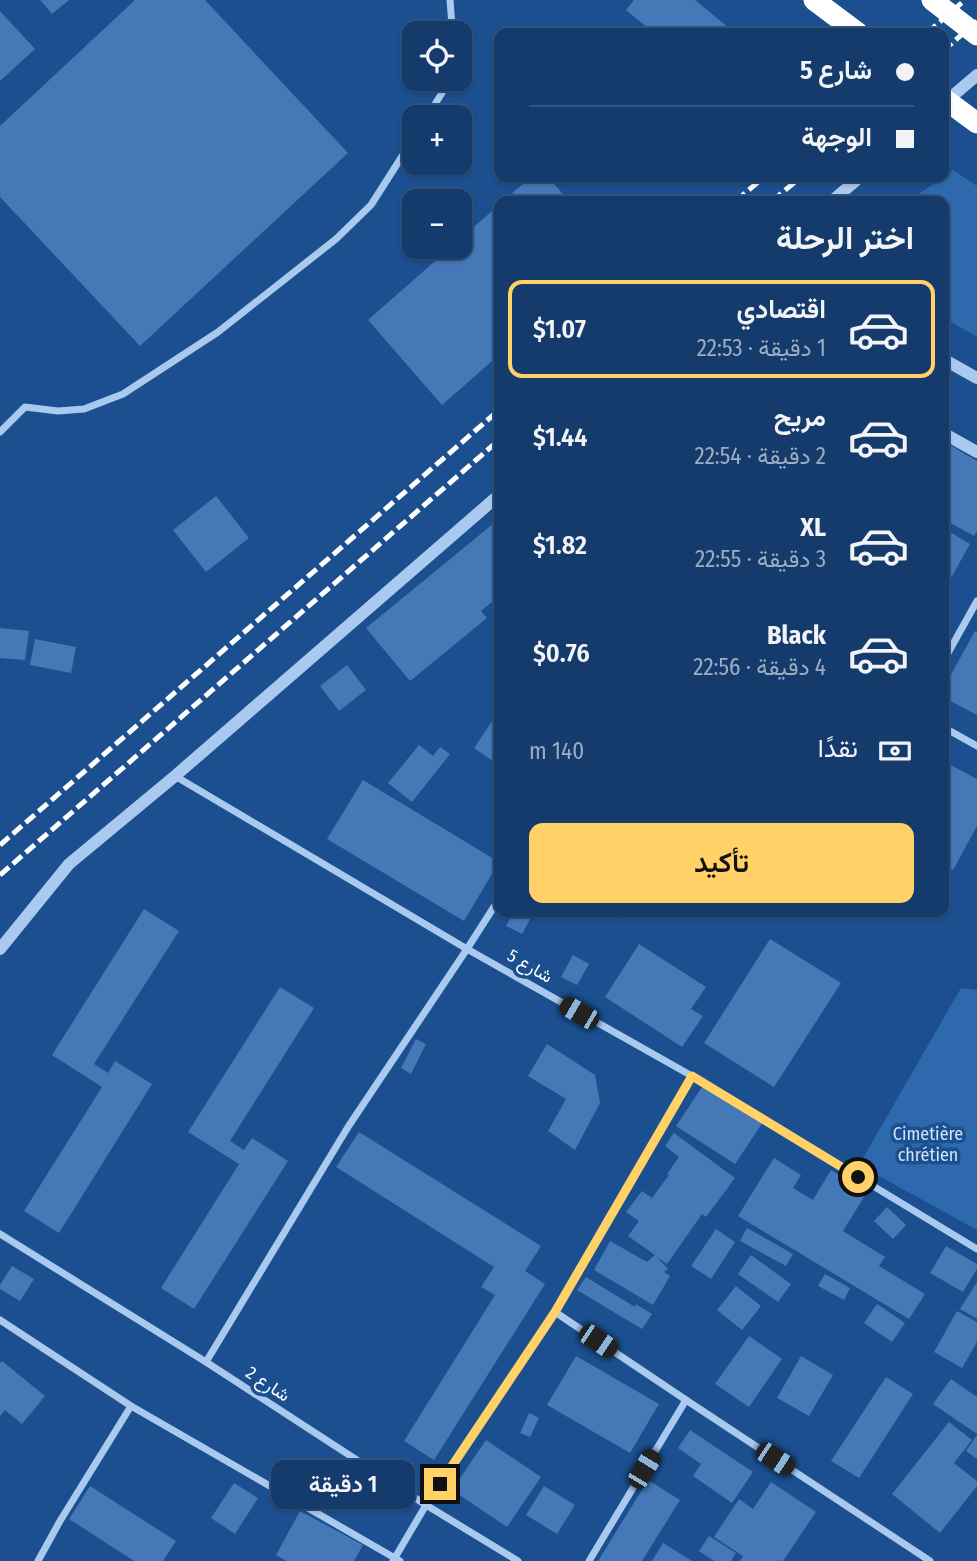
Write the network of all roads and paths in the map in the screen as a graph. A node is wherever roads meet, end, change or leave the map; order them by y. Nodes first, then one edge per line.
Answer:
1 (450, 0) edge
2 (814, 0) edge
3 (932, 0) edge
4 (452, 21) edge
5 (850, 27) edge
6 (977, 35) edge
7 (977, 75) edge
8 (949, 99) edge
9 (949, 102) edge
10 (977, 123) edge
11 (402, 156) edge
12 (854, 182) edge
13 (838, 196) edge
14 (949, 362) edge
15 (977, 378) edge
16 (0, 432) edge
17 (949, 436) edge
18 (977, 452) edge
19 (494, 499) edge
20 (977, 601) edge
21 (949, 651) edge
22 (949, 730) edge
23 (977, 746) edge
24 (174, 776) junction
25 (494, 906) edge
26 (467, 948) junction
27 (0, 949) edge
28 (692, 1076) junction
29 (0, 1234) edge
30 (977, 1249) edge
31 (555, 1312) junction
32 (0, 1320) edge
33 (206, 1362) junction
34 (686, 1400) junction
35 (131, 1406) junction
36 (426, 1505) junction
37 (396, 1560) edge
38 (38, 1561) edge
39 (518, 1561) edge
40 (589, 1561) edge
41 (930, 1561) edge

1 - 4 street
2 - 5 highway
3 - 6 highway
7 - 8 street
9 - 10 highway
11 - 16 street
12 - 13 street
14 - 15 street
17 - 18 street
19 - 24 street
20 - 21 street
22 - 23 street
24 - 26 street, شارع 5
24 - 27 street
25 - 26 street
26 - 28 street, شارع 5
26 - 33 street
28 - 30 street, شارع 5
28 - 31 street
29 - 33 street, شارع 2
31 - 34 street
31 - 36 street
32 - 35 street
33 - 36 street, شارع 2
34 - 40 street
34 - 41 street
35 - 37 street
35 - 38 street
36 - 37 street
36 - 39 street, شارع 2

